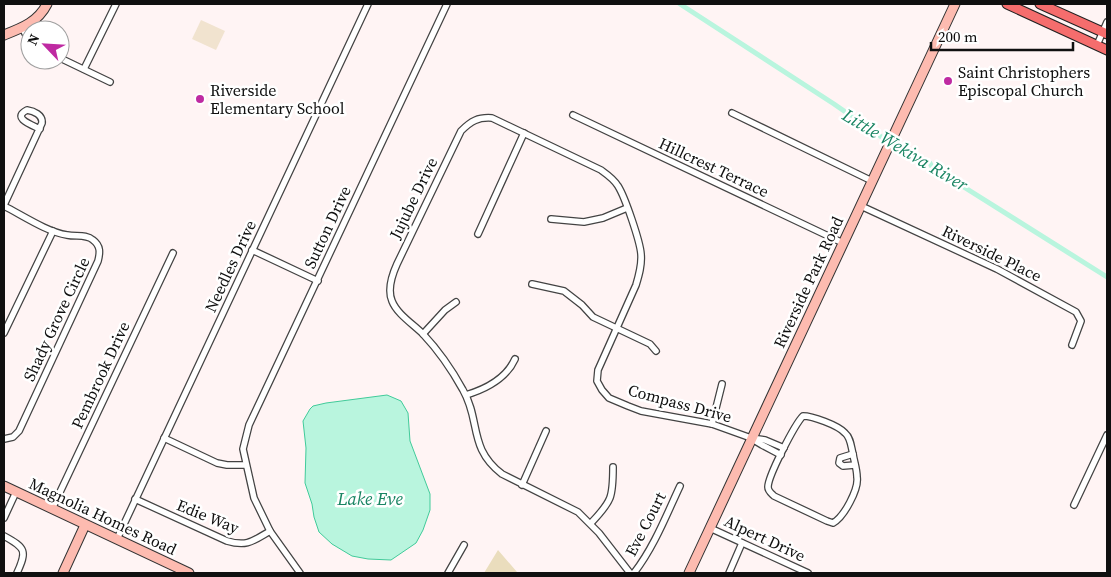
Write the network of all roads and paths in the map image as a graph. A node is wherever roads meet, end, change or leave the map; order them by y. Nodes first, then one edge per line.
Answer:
1 (47, 4) edge
2 (116, 4) edge
3 (368, 4) edge
4 (447, 4) edge
5 (955, 4) edge
6 (1007, 4) edge
7 (1040, 4) edge
8 (35, 20) edge
9 (1107, 22) edge
10 (20, 29) edge
11 (1105, 33) edge
12 (4, 35) edge
13 (1097, 45) junction
14 (1107, 50) edge
15 (70, 63) edge
16 (84, 69) junction
17 (110, 82) dead end
18 (732, 113) dead end
19 (573, 115) dead end
20 (40, 129) dead end
21 (524, 133) junction
22 (872, 181) junction
23 (4, 206) edge
24 (861, 206) junction
25 (628, 208) junction
26 (551, 219) dead end
27 (53, 231) junction
28 (478, 234) dead end
29 (844, 243) junction
30 (252, 250) junction
31 (173, 253) dead end
32 (318, 281) junction
33 (532, 284) dead end
34 (456, 302) dead end
35 (616, 328) junction
36 (4, 333) edge
37 (423, 334) junction
38 (1072, 345) dead end
39 (656, 351) dead end
40 (515, 359) dead end
41 (722, 384) dead end
42 (466, 395) junction
43 (712, 424) junction
44 (546, 431) dead end
45 (1107, 435) edge
46 (164, 438) junction
47 (751, 438) junction
48 (4, 440) edge
49 (782, 451) junction
50 (853, 454) junction
51 (246, 465) junction
52 (855, 465) junction
53 (614, 467) dead end
54 (522, 485) junction
55 (4, 486) edge
56 (680, 486) dead end
57 (16, 492) junction
58 (135, 499) junction
59 (1074, 505) dead end
60 (52, 509) junction
61 (4, 518) edge
62 (85, 524) junction
63 (591, 524) junction
64 (710, 528) junction
65 (270, 531) junction
66 (4, 536) edge
67 (117, 539) junction
68 (742, 543) junction
69 (464, 545) dead end
70 (17, 573) edge
71 (62, 573) edge
72 (189, 573) edge
73 (300, 573) edge
74 (448, 573) edge
75 (632, 573) edge
76 (688, 573) edge
77 (728, 573) edge
78 (808, 573) edge

1 - 8 street
2 - 16 street
3 - 30 street, Needles Drive
4 - 32 street, Sutton Drive
5 - 22 street, Riverside Park Road
6 - 13 main road
7 - 11 main road
9 - 11 street
10 - 12 street
11 - 13 street
13 - 14 main road
15 - 16 street
16 - 17 street
18 - 22 street
19 - 29 street, Hillcrest Terrace
20 - 23 street
21 - 25 street, Compass Drive
21 - 28 street
21 - 37 street, Jujube Drive
22 - 24 street, Riverside Park Road
23 - 27 street
24 - 29 street, Riverside Park Road
24 - 38 street, Riverside Place
25 - 26 street
25 - 35 street, Compass Drive
27 - 36 street
27 - 48 street, Shady Grove Circle
29 - 47 street, Riverside Park Road
30 - 32 street
30 - 46 street, Needles Drive
31 - 60 street, Pembrook Drive
32 - 51 street, Sutton Drive
33 - 35 street
34 - 37 street
35 - 39 street
35 - 43 street, Compass Drive
37 - 42 street, Jujube Drive
40 - 42 street
41 - 43 street
42 - 54 street, Jujube Drive
43 - 47 street, Compass Drive
44 - 54 street
45 - 59 street
46 - 51 street
46 - 58 street, Needles Drive
47 - 49 street, Compass Drive
47 - 64 street, Riverside Park Road
49 - 50 street
49 - 52 street
50 - 52 street
50 - 52 street
51 - 65 street, Sutton Drive
53 - 63 street
54 - 63 street, Jujube Drive
55 - 57 street, Magnolia Homes Road
56 - 75 street, Eve Court
57 - 60 street, Magnolia Homes Road
57 - 61 street
58 - 65 street, Edie Way
58 - 67 street, Needles Drive
60 - 62 street, Magnolia Homes Road
62 - 67 street, Magnolia Homes Road
62 - 71 street
63 - 75 street, Jujube Drive
64 - 68 street, Alpert Drive
64 - 76 street, Riverside Park Road
65 - 73 street, Sutton Drive
66 - 70 street
67 - 72 street, Magnolia Homes Road
68 - 77 street
68 - 78 street, Alpert Drive
69 - 74 street

